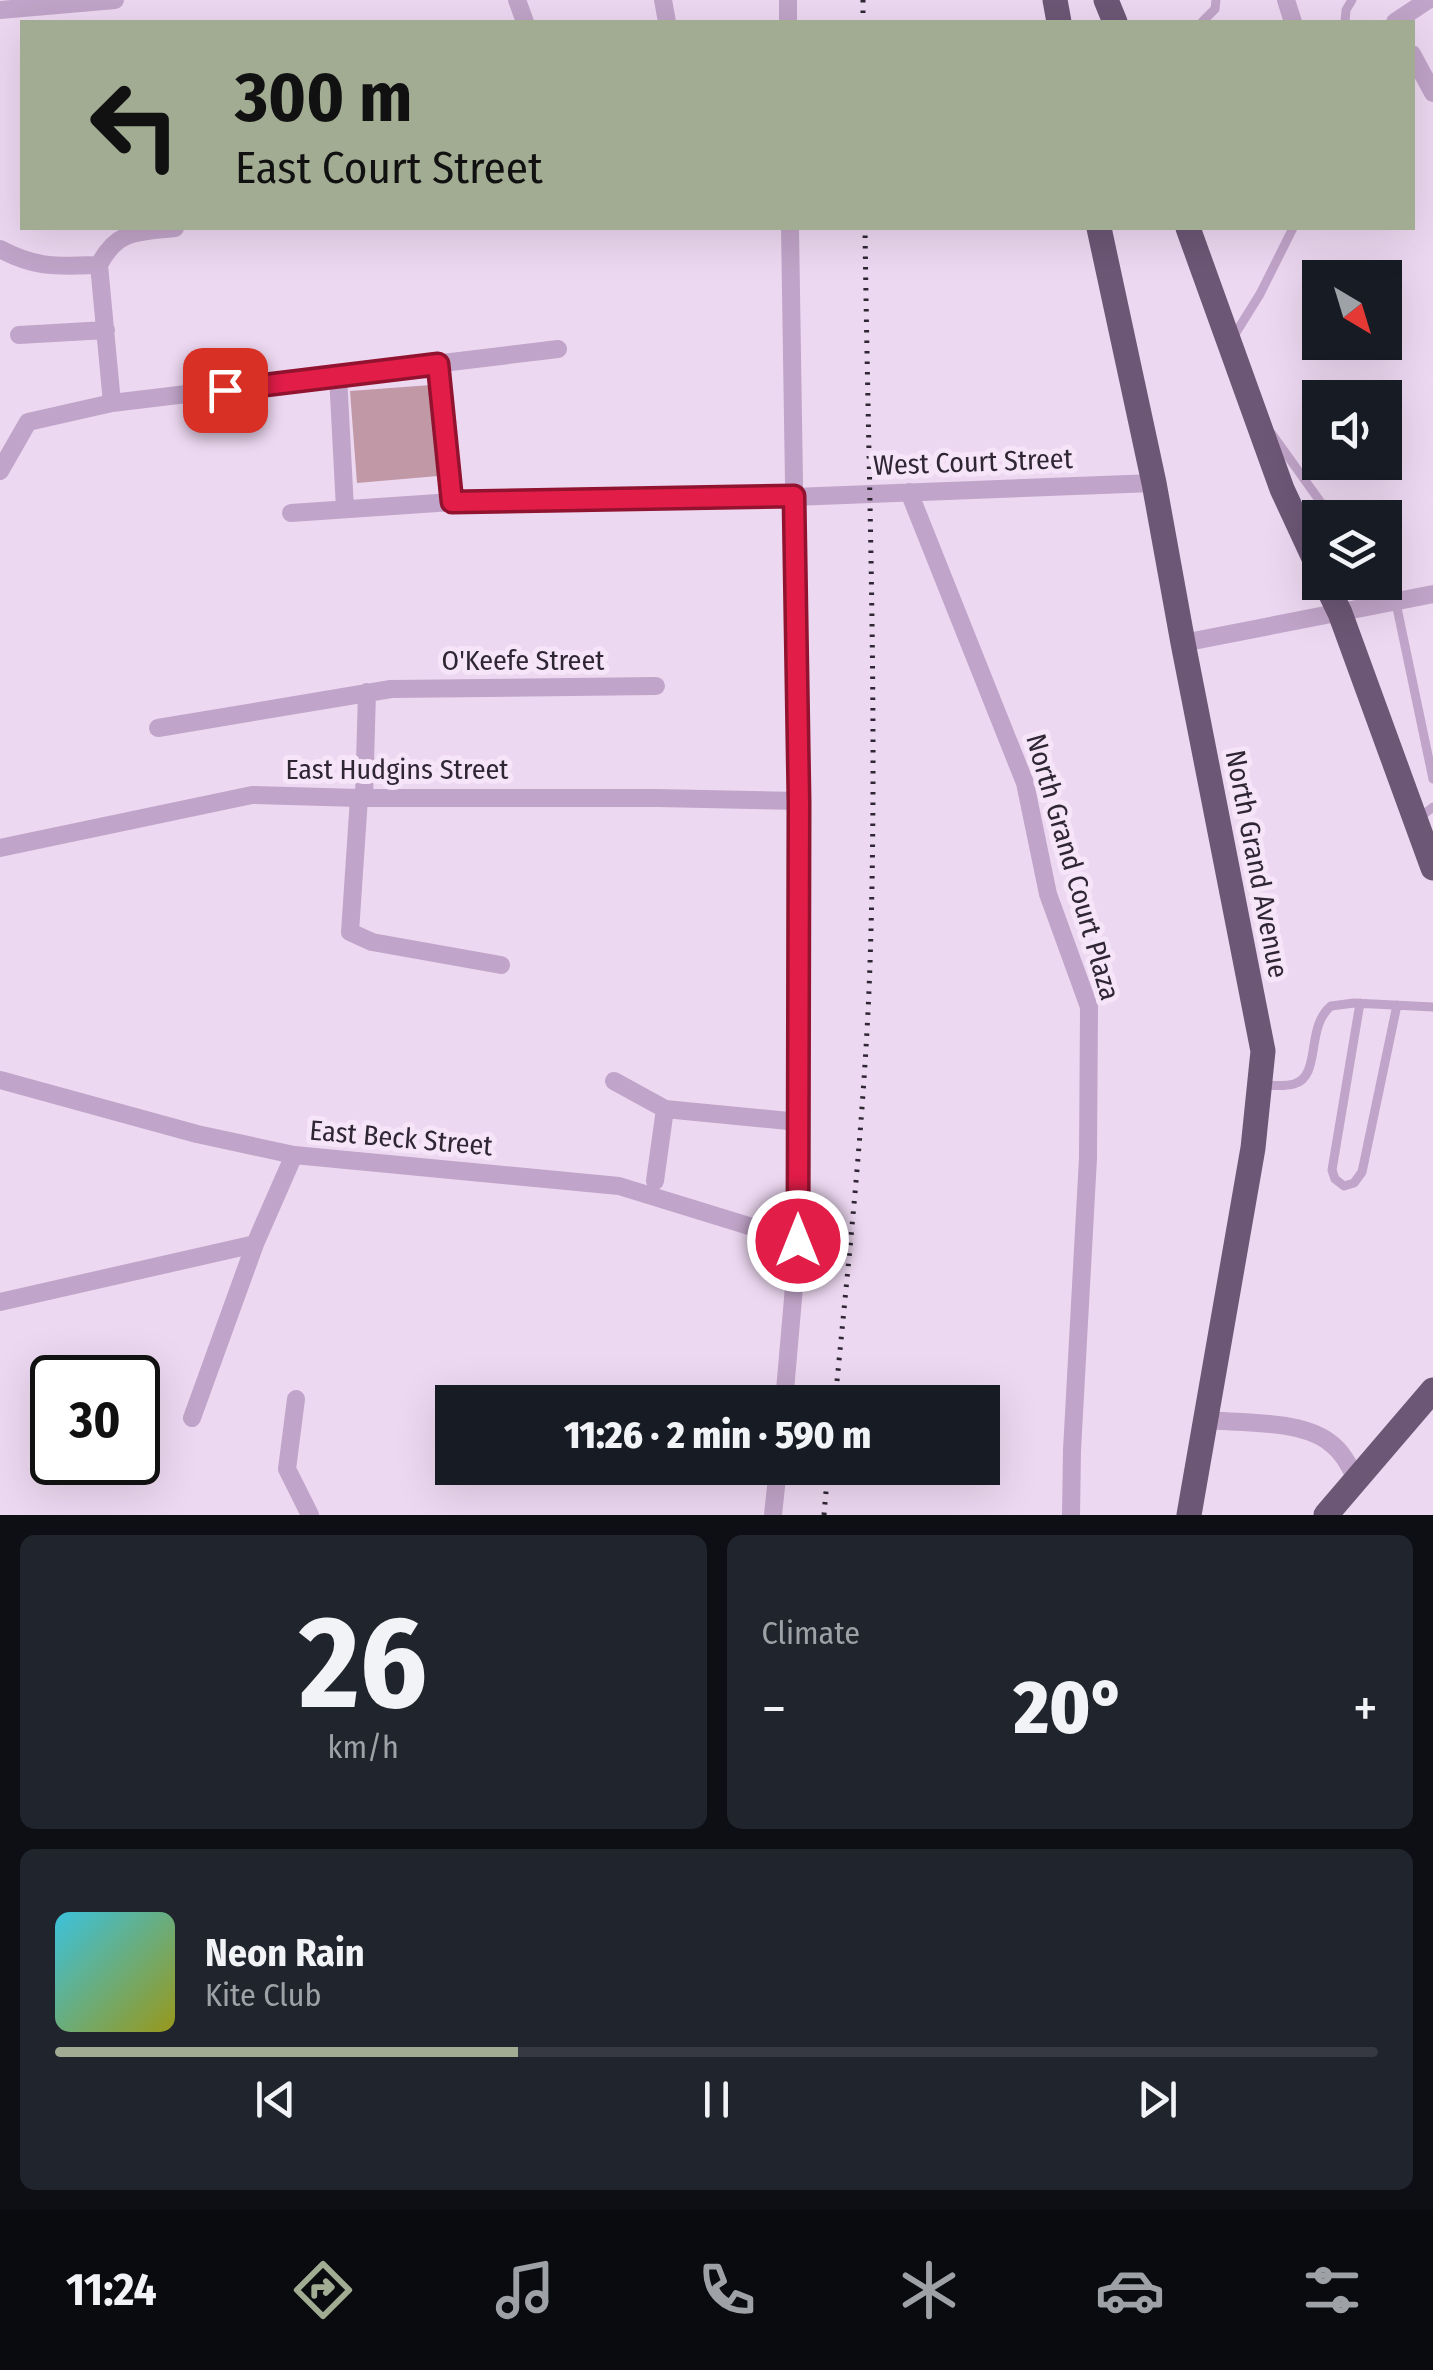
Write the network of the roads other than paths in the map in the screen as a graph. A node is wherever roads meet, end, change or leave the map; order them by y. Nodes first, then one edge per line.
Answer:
1 (115, 0) edge
2 (1428, 0) edge
3 (0, 10) edge
4 (1399, 20) edge
5 (1415, 60) edge
6 (1433, 93) edge
7 (157, 230) edge
8 (790, 230) edge
9 (1099, 230) edge
10 (1189, 230) edge
11 (1292, 230) edge
12 (0, 249) edge
13 (100, 265) junction
14 (106, 330) junction
15 (18, 335) dead end
16 (1230, 343) junction
17 (558, 349) dead end
18 (438, 364) junction
19 (338, 376) junction
20 (112, 404) junction
21 (1252, 406) junction
22 (0, 471) edge
23 (1154, 484) junction
24 (909, 492) junction
25 (794, 496) junction
26 (1319, 500) edge
27 (452, 502) junction
28 (345, 509) junction
29 (291, 513) dead end
30 (1302, 532) edge
31 (1433, 594) edge
32 (1333, 600) edge
33 (1394, 600) edge
34 (1396, 603) junction
35 (1340, 614) junction
36 (1182, 642) junction
37 (656, 686) dead end
38 (367, 692) junction
39 (158, 728) dead end
40 (1433, 779) edge
41 (362, 798) junction
42 (799, 802) junction
43 (1424, 814) edge
44 (0, 848) edge
45 (1433, 866) edge
46 (501, 965) dead end
47 (1360, 1003) junction
48 (1397, 1005) junction
49 (1433, 1007) edge
50 (0, 1080) edge
51 (614, 1081) dead end
52 (1260, 1085) junction
53 (665, 1109) junction
54 (799, 1122) junction
55 (294, 1155) junction
56 (655, 1181) dead end
57 (798, 1241) junction
58 (256, 1244) junction
59 (3, 1297) edge
60 (785, 1385) edge
61 (1433, 1390) edge
62 (296, 1398) dead end
63 (1206, 1420) junction
64 (1356, 1480) junction
65 (776, 1485) edge
66 (310, 1515) edge
67 (773, 1515) edge
68 (1071, 1515) edge
69 (1189, 1515) edge
70 (1326, 1515) edge

1 - 3 street
2 - 4 street
5 - 6 street
7 - 13 street
8 - 25 street
9 - 23 main road, North Grand Avenue
10 - 16 main road
11 - 16 lane
12 - 13 street
13 - 14 street
14 - 15 street
14 - 20 street
16 - 21 main road
17 - 18 street
18 - 19 street
18 - 27 street
19 - 20 street
19 - 28 street
20 - 22 street
21 - 26 lane
21 - 30 main road
23 - 24 street, West Court Street
23 - 36 main road, North Grand Avenue
24 - 25 street, West Court Street
24 - 68 street, North Grand Court Plaza
25 - 27 street, West Court Street
25 - 42 street
27 - 28 street, West Court Street
28 - 29 street, West Court Street
31 - 34 street
32 - 35 main road
33 - 34 lane
34 - 35 street
34 - 40 lane
35 - 36 street
35 - 43 main road
36 - 52 main road, North Grand Avenue
37 - 38 street, O'Keefe Street
38 - 39 street, O'Keefe Street
38 - 41 street
41 - 42 street, East Hudgins Street
41 - 44 street, East Hudgins Street
41 - 46 street
42 - 54 street
43 - 45 main road
47 - 48 lane
47 - 48 lane
47 - 52 lane
48 - 49 lane
50 - 55 street, East Beck Street
51 - 53 street
52 - 63 main road, North Grand Avenue
53 - 54 street
53 - 56 street
54 - 57 street
55 - 57 street, East Beck Street
55 - 58 street
55 - 58 street
57 - 60 street
58 - 59 street
61 - 64 main road
62 - 66 street
63 - 64 street
63 - 69 main road, North Grand Avenue
64 - 70 main road
65 - 67 street

